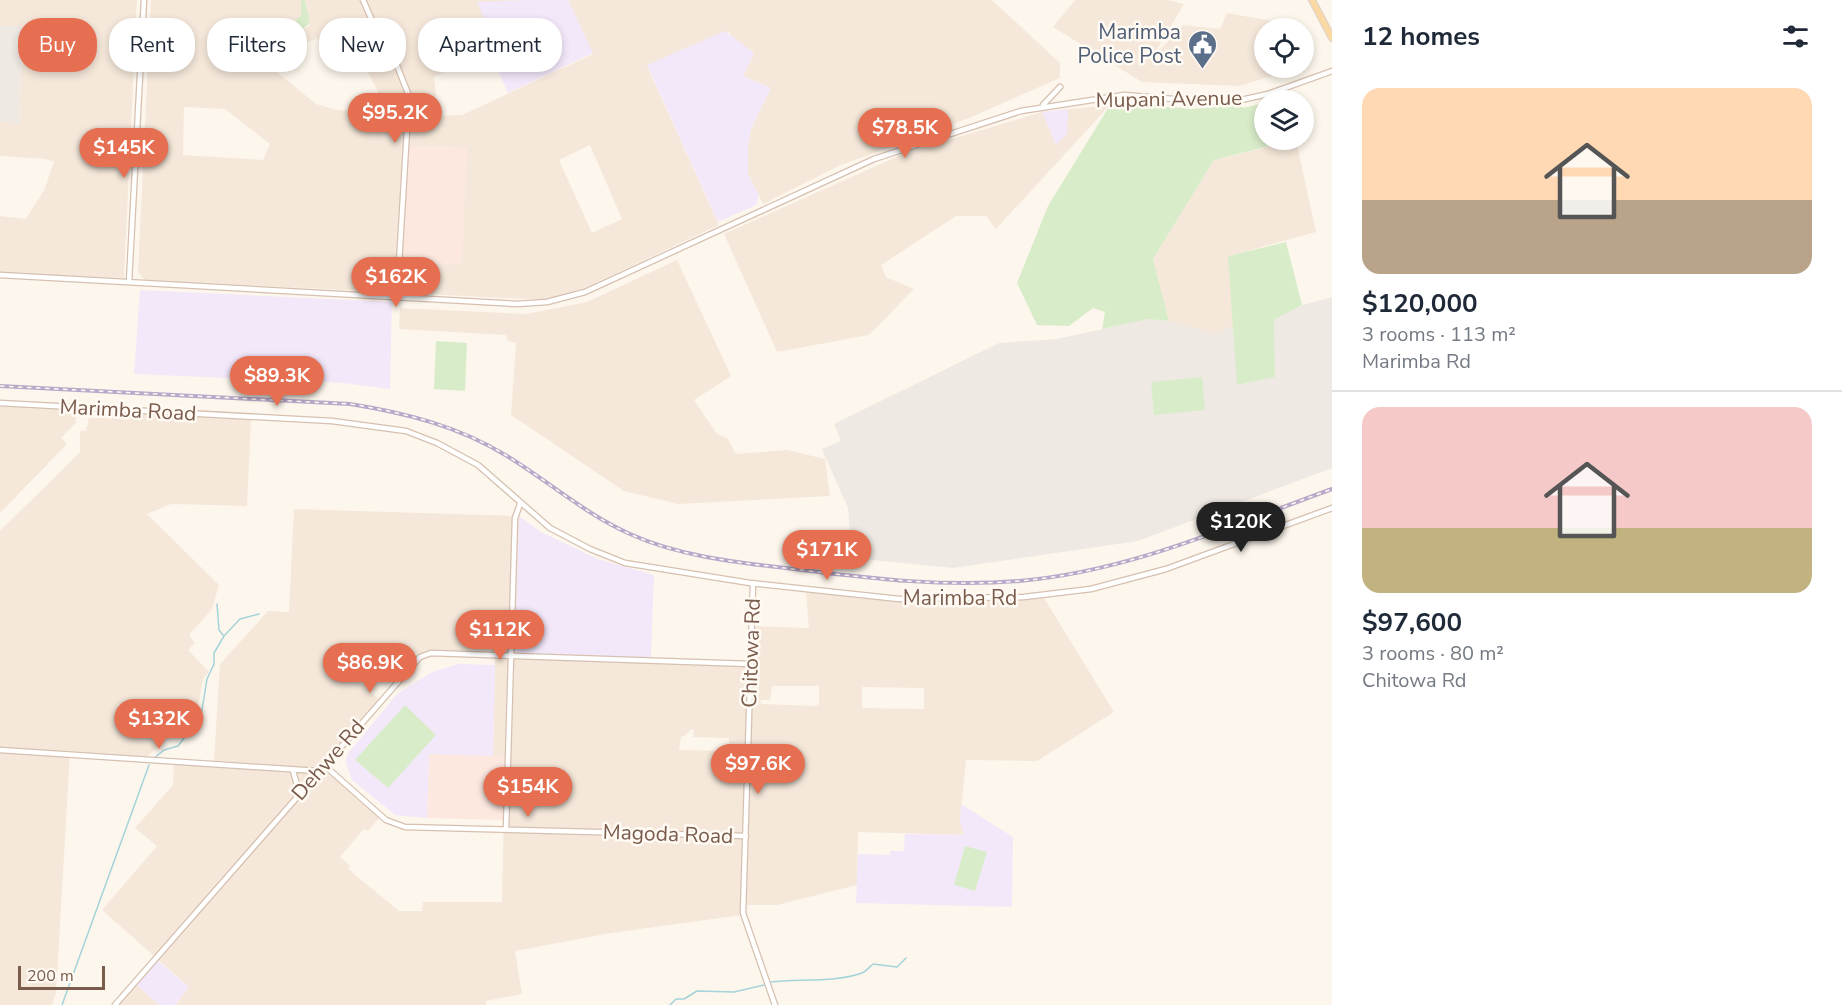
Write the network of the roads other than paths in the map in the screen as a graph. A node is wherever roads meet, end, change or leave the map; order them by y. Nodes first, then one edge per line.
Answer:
1 (144, 0) edge
2 (363, 0) edge
3 (1312, 0) edge
4 (1332, 38) edge
5 (1332, 71) edge
6 (1060, 87) dead end
7 (1041, 107) junction
8 (0, 275) edge
9 (129, 282) junction
10 (397, 297) junction
11 (0, 403) edge
12 (520, 504) junction
13 (1332, 508) edge
14 (753, 583) junction
15 (512, 656) junction
16 (751, 664) junction
17 (0, 750) edge
18 (324, 765) junction
19 (293, 771) junction
20 (318, 771) junction
21 (299, 792) junction
22 (506, 829) junction
23 (746, 836) junction
24 (115, 1005) edge
25 (775, 1005) edge

1 - 9 street
2 - 10 street
3 - 4 main road
5 - 7 street, Mupani Avenue
6 - 7 street
7 - 10 street, Mupani Avenue
8 - 9 street, Mupani Avenue
9 - 10 street, Mupani Avenue
11 - 12 street, Marimba Road
12 - 14 street, Marimba Rd
12 - 15 street
13 - 14 street, Marimba Rd
14 - 16 street, Chitowa Rd
15 - 16 street, Dehwe Rd
15 - 18 street, Dehwe Rd
15 - 22 street
16 - 23 street, Chitowa Rd
17 - 19 street
18 - 20 street, Dehwe Rd
18 - 22 street, Magoda Road
19 - 20 street
19 - 21 street
20 - 21 street, Dehwe Rd
21 - 24 street, Dehwe Rd
22 - 23 street, Magoda Road
23 - 25 street, Chitowa Rd

